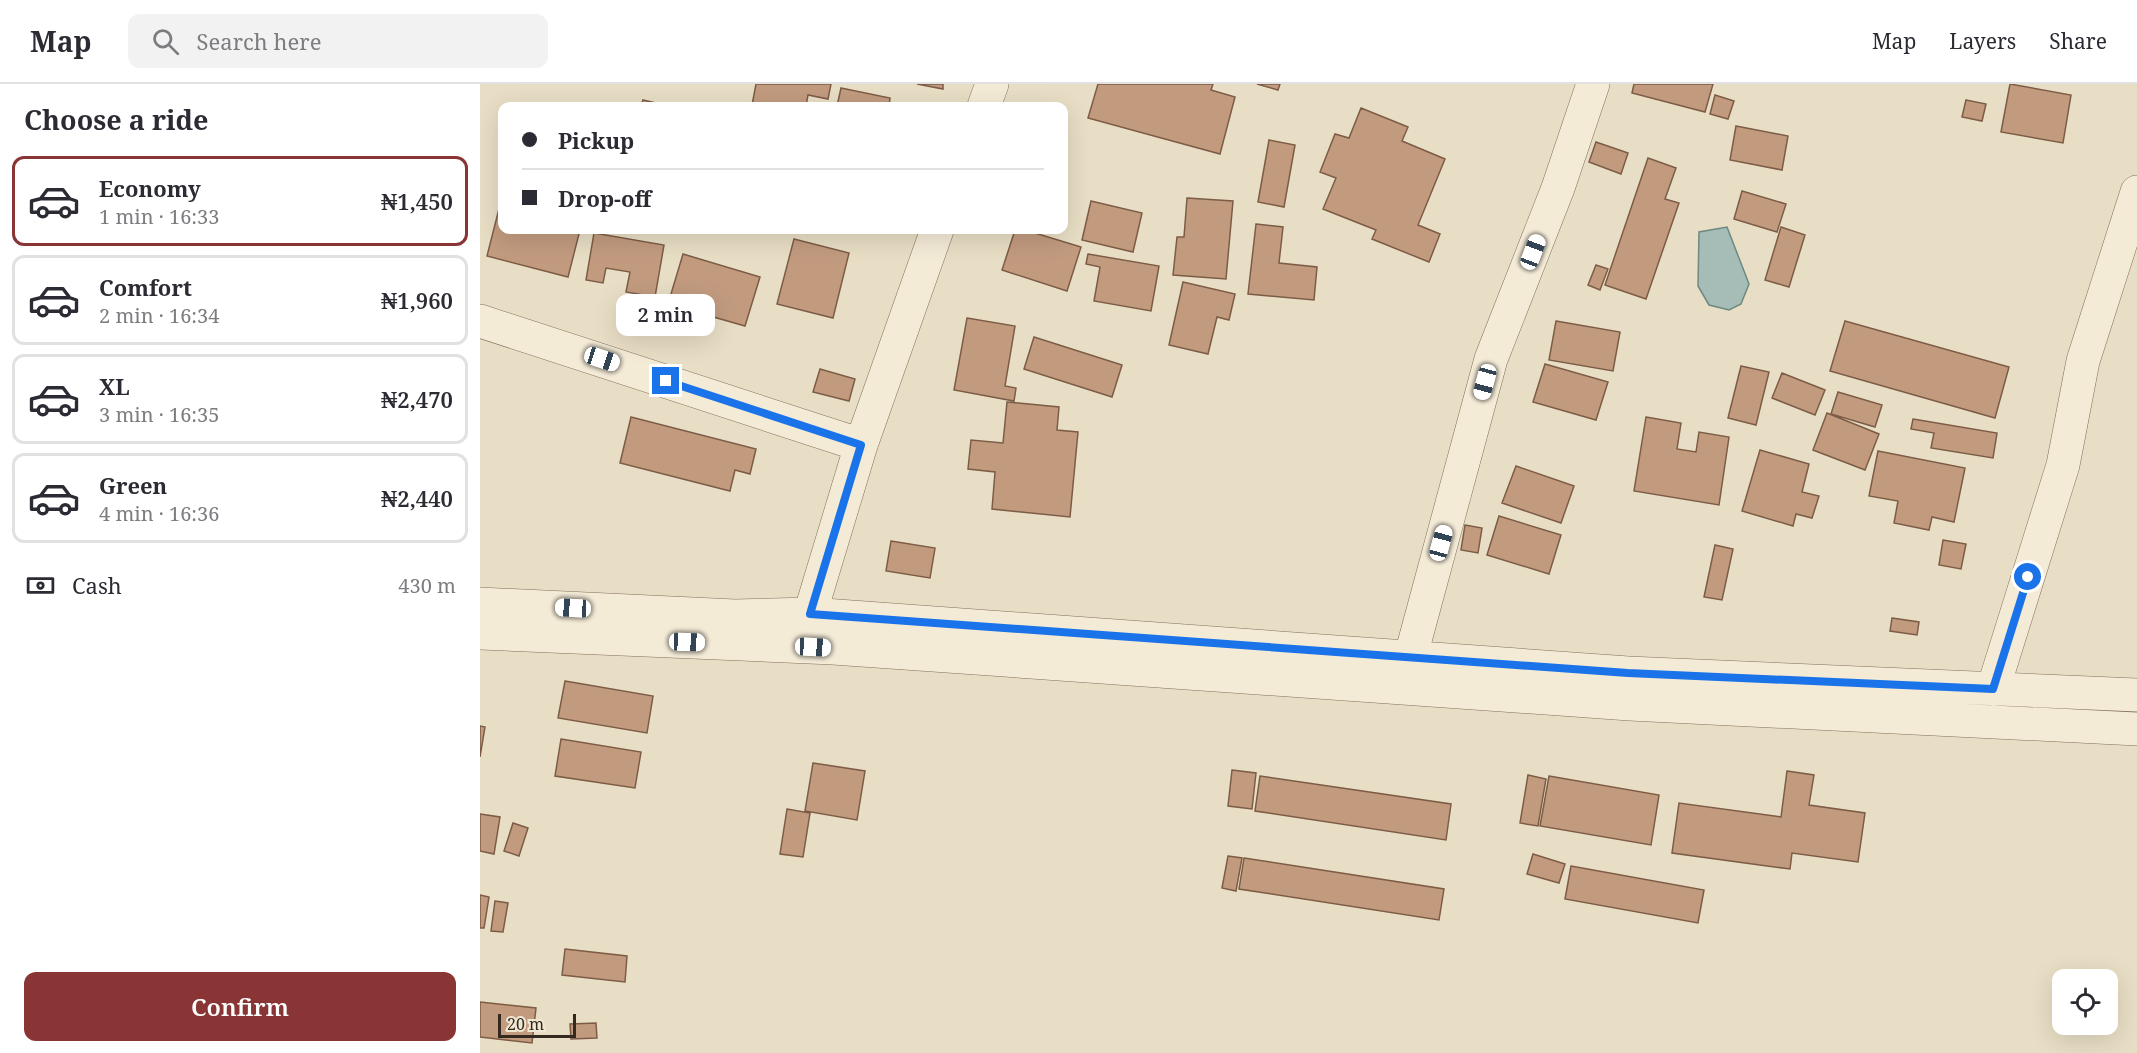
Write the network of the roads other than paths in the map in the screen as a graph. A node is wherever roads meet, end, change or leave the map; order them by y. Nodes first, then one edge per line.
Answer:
1 (992, 84) edge
2 (1593, 84) edge
3 (985, 102) edge
4 (2137, 192) edge
5 (936, 234) edge
6 (480, 321) edge
7 (861, 445) junction
8 (480, 604) edge
9 (810, 614) junction
10 (480, 633) edge
11 (834, 648) junction
12 (1410, 658) junction
13 (1993, 689) junction
14 (2137, 695) edge
15 (2137, 729) edge

1 - 3 street
2 - 12 street
4 - 13 street
5 - 7 street
6 - 7 street
7 - 9 street
8 - 9 street
9 - 11 street
9 - 12 street
10 - 11 street
11 - 15 street
12 - 13 street
13 - 14 street

